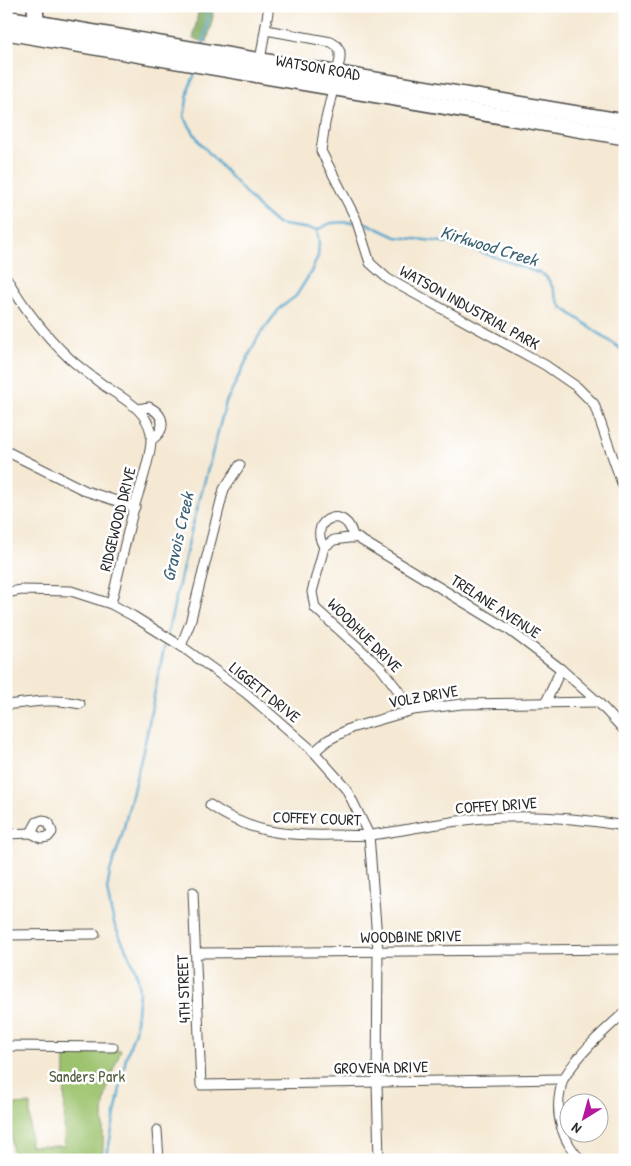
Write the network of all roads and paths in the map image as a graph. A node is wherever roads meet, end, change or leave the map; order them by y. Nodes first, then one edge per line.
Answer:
1 (35, 6) edge
2 (269, 6) edge
3 (36, 27) edge
4 (266, 30) junction
5 (6, 32) edge
6 (211, 60) junction
7 (260, 61) junction
8 (335, 80) junction
9 (625, 122) edge
10 (625, 137) edge
11 (6, 277) edge
12 (138, 410) junction
13 (151, 440) junction
14 (6, 450) edge
15 (240, 466) dead end
16 (625, 492) edge
17 (135, 507) junction
18 (353, 538) junction
19 (324, 547) junction
20 (6, 593) edge
21 (111, 604) junction
22 (177, 643) junction
23 (561, 669) junction
24 (546, 702) junction
25 (598, 702) junction
26 (80, 704) dead end
27 (6, 705) edge
28 (413, 710) junction
29 (625, 731) edge
30 (314, 752) junction
31 (210, 806) dead end
32 (625, 826) edge
33 (31, 833) dead end
34 (6, 834) edge
35 (369, 835) junction
36 (193, 892) dead end
37 (95, 934) dead end
38 (6, 935) edge
39 (625, 949) edge
40 (378, 951) junction
41 (197, 953) junction
42 (625, 1012) edge
43 (6, 1046) edge
44 (113, 1047) dead end
45 (562, 1079) junction
46 (377, 1082) junction
47 (201, 1085) joint
48 (157, 1130) dead end
49 (159, 1160) edge
50 (379, 1160) edge
51 (581, 1160) edge

1 - 3 main road
1 - 3 main road
2 - 4 street
3 - 5 main road, WATSON ROAD
3 - 6 main road, WATSON ROAD
4 - 7 street
4 - 8 street, WATSON INDUSTRIAL PARK
6 - 7 main road, WATSON ROAD
6 - 8 main road, WATSON ROAD
7 - 8 main road, WATSON ROAD
8 - 9 main road, WATSON ROAD
8 - 10 main road, WATSON ROAD
8 - 16 street, WATSON INDUSTRIAL PARK
11 - 12 street, RIDGEWOOD DRIVE
12 - 13 street, RIDGEWOOD DRIVE
12 - 13 street, RIDGEWOOD DRIVE
13 - 17 street, RIDGEWOOD DRIVE
14 - 17 street
15 - 22 street
17 - 21 street, RIDGEWOOD DRIVE
18 - 19 street
18 - 19 street, WOODHUE DRIVE
18 - 23 street, TRELANE AVENUE
19 - 28 street, WOODHUE DRIVE
20 - 21 street, LIGGETT DRIVE
21 - 22 street, LIGGETT DRIVE
22 - 30 street, LIGGETT DRIVE
23 - 24 street
23 - 25 street, TRELANE AVENUE
24 - 25 street, VOLZ DRIVE
24 - 28 street, VOLZ DRIVE
25 - 29 street, TRELANE AVENUE
26 - 27 street
28 - 30 street, VOLZ DRIVE
30 - 35 street, LIGGETT DRIVE
31 - 35 street, COFFEY COURT
32 - 35 street, COFFEY DRIVE
33 - 34 street
35 - 40 street
36 - 41 street, 4TH STREET
37 - 38 street
39 - 40 street, WOODBINE DRIVE
40 - 41 street, WOODBINE DRIVE
40 - 46 street
41 - 47 street, 4TH STREET
42 - 45 street
43 - 44 street
45 - 46 street, GROVENA DRIVE
45 - 51 street
46 - 47 street, GROVENA DRIVE
46 - 50 street
48 - 49 street

